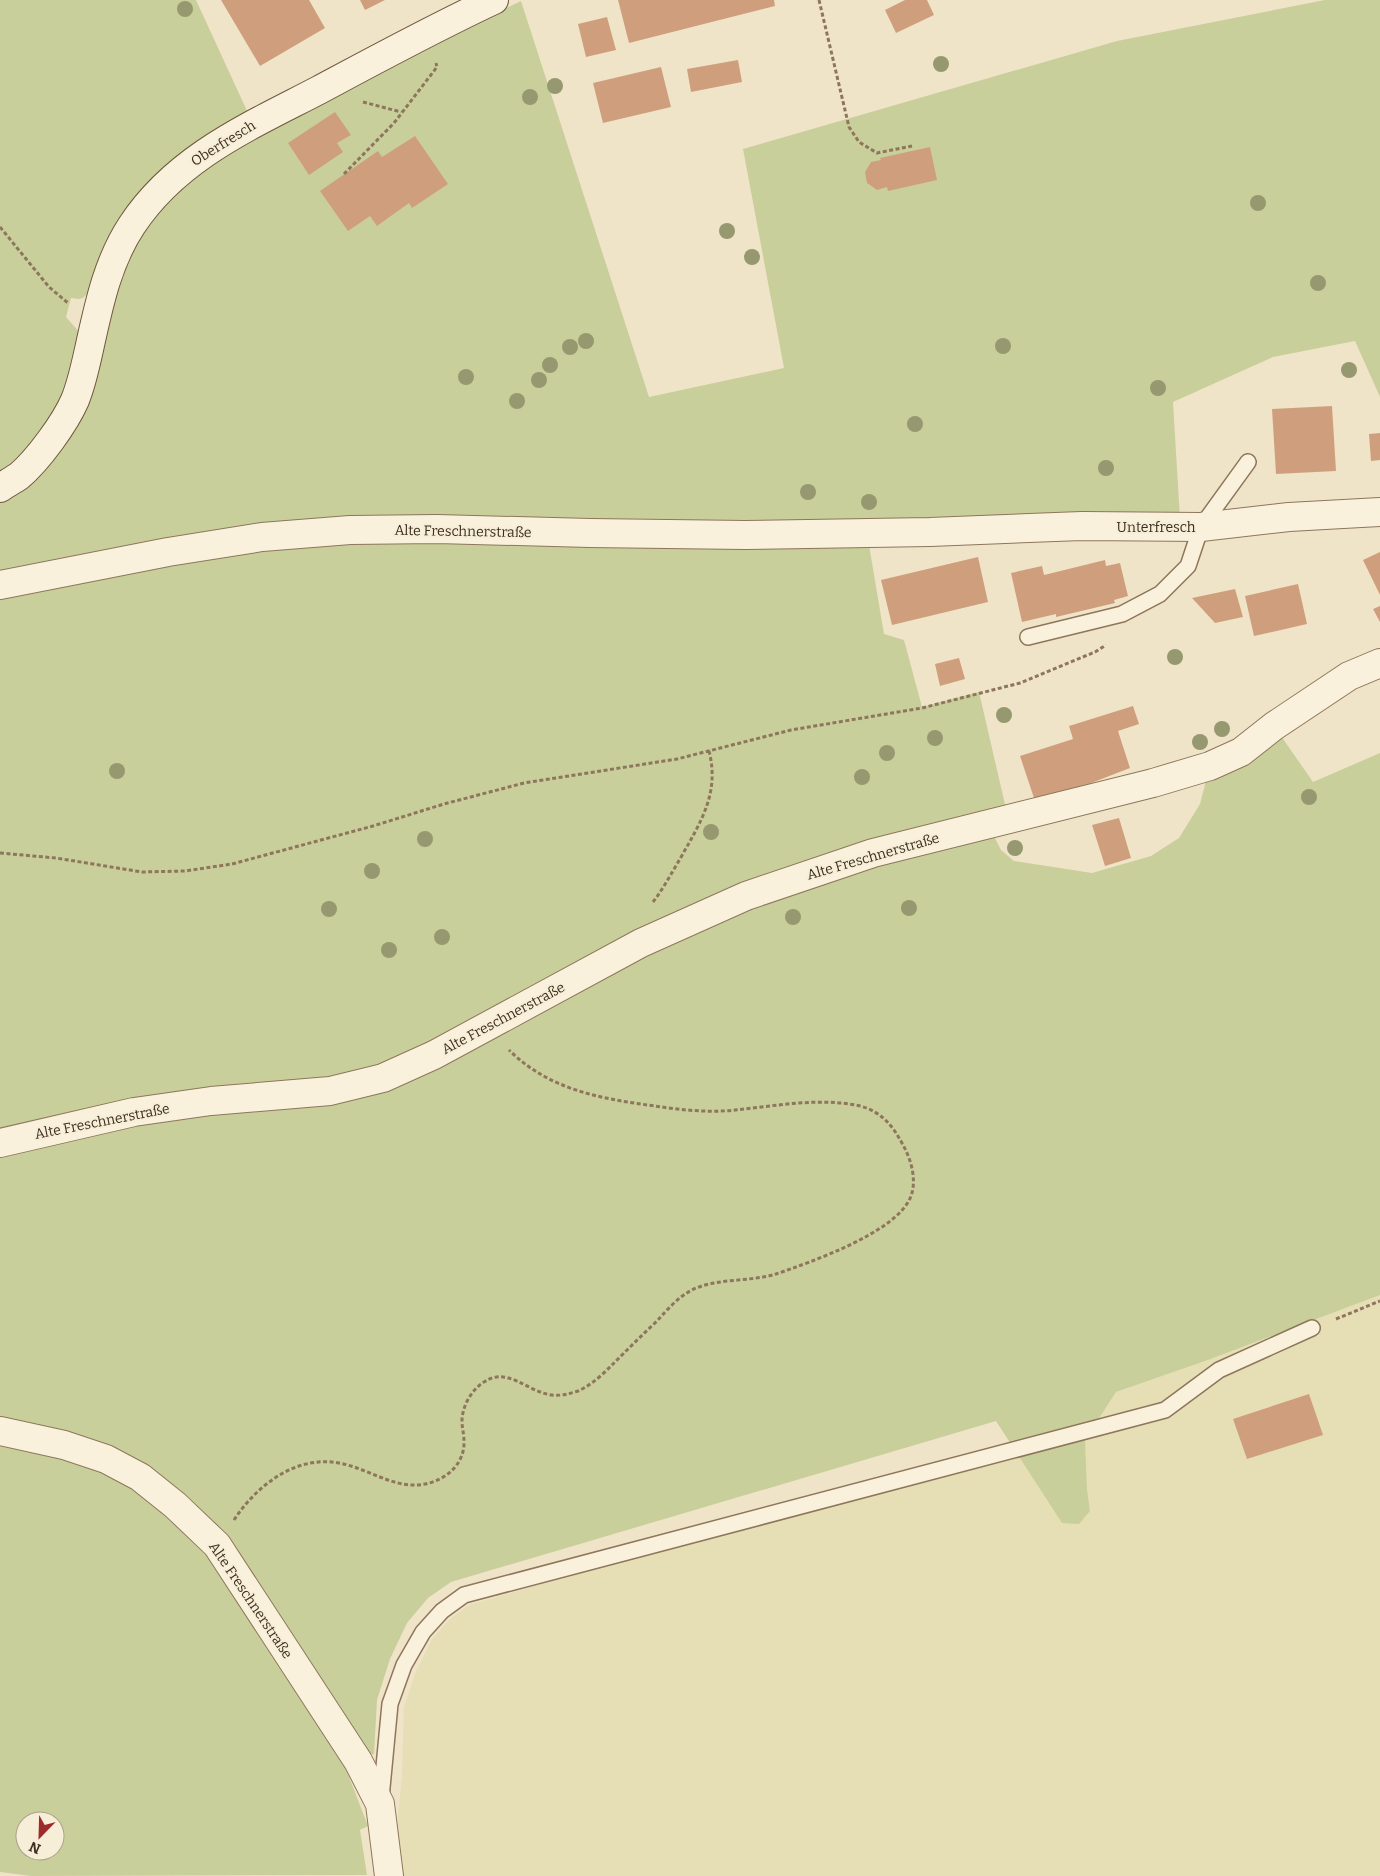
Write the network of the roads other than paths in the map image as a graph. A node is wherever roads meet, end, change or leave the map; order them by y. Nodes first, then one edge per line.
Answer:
1 (494, 0) edge
2 (1248, 462) dead end
3 (0, 488) edge
4 (1380, 512) edge
5 (1201, 527) junction
6 (930, 532) joint
7 (0, 585) edge
8 (1028, 637) dead end
9 (1380, 663) edge
10 (0, 1142) edge
11 (1312, 1328) road end
12 (0, 1431) edge
13 (380, 1804) junction
14 (389, 1876) edge

1 - 3 street, Oberfresch
2 - 5 lane
4 - 5 street, Unterfresch
5 - 6 street, Unterfresch
5 - 8 lane
6 - 7 street, Alte Freschnerstraße
9 - 10 street, Alte Freschnerstraße
11 - 13 lane
12 - 13 street, Alte Freschnerstraße
13 - 14 street, Alte Freschnerstraße

